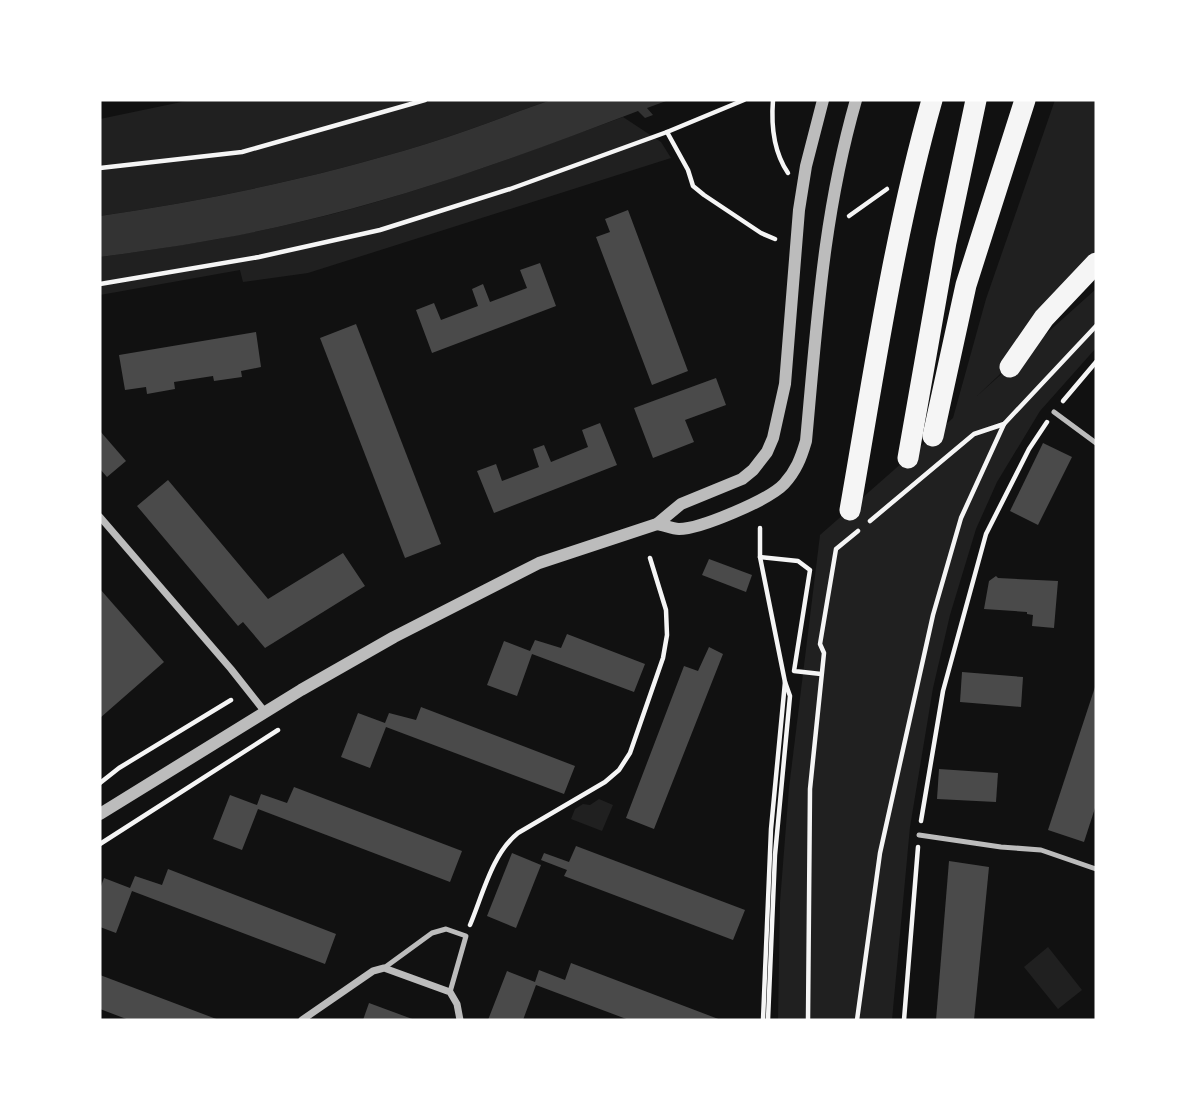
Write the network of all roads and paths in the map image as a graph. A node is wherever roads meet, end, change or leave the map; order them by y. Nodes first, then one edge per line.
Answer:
1 (425, 100) edge
2 (744, 100) edge
3 (773, 100) edge
4 (823, 100) edge
5 (856, 100) edge
6 (923, 100) edge
7 (932, 100) edge
8 (976, 100) edge
9 (1025, 100) edge
10 (667, 132) junction
11 (916, 156) junction
12 (100, 168) edge
13 (802, 189) junction
14 (775, 239) dead end
15 (1096, 263) edge
16 (100, 284) edge
17 (1096, 326) edge
18 (1096, 362) edge
19 (1010, 367) dead end
20 (1054, 412) junction
21 (1004, 424) junction
22 (933, 436) dead end
23 (1096, 443) edge
24 (908, 457) dead end
25 (850, 510) dead end
26 (100, 517) edge
27 (657, 524) junction
28 (760, 528) dead end
29 (760, 556) junction
30 (650, 558) dead end
31 (821, 674) junction
32 (785, 682) junction
33 (230, 700) dead end
34 (265, 712) junction
35 (278, 730) dead end
36 (100, 783) edge
37 (100, 814) edge
38 (919, 835) junction
39 (100, 844) edge
40 (1096, 869) edge
41 (466, 936) junction
42 (384, 968) junction
43 (450, 992) junction
44 (302, 1020) edge
45 (460, 1020) edge
46 (763, 1020) edge
47 (768, 1020) edge
48 (808, 1020) edge
49 (858, 1020) edge
50 (904, 1020) edge

1 - 12 path
2 - 10 path
3 - 13 path
4 - 13 street
5 - 27 street
6 - 11 highway
7 - 11 highway
8 - 24 highway
9 - 22 highway
10 - 14 path
10 - 16 path
11 - 25 highway
13 - 27 street
15 - 19 highway
17 - 21 path
18 - 20 path
20 - 23 lane
20 - 38 path
21 - 31 path
21 - 49 path
26 - 34 street
27 - 34 street
28 - 29 path
29 - 31 path
29 - 32 path
30 - 41 path
31 - 48 path
32 - 46 path
32 - 47 path
33 - 36 path
34 - 37 street
35 - 39 path
38 - 40 lane
38 - 50 path
41 - 42 lane
41 - 43 lane
42 - 43 street
42 - 44 street
43 - 45 street

